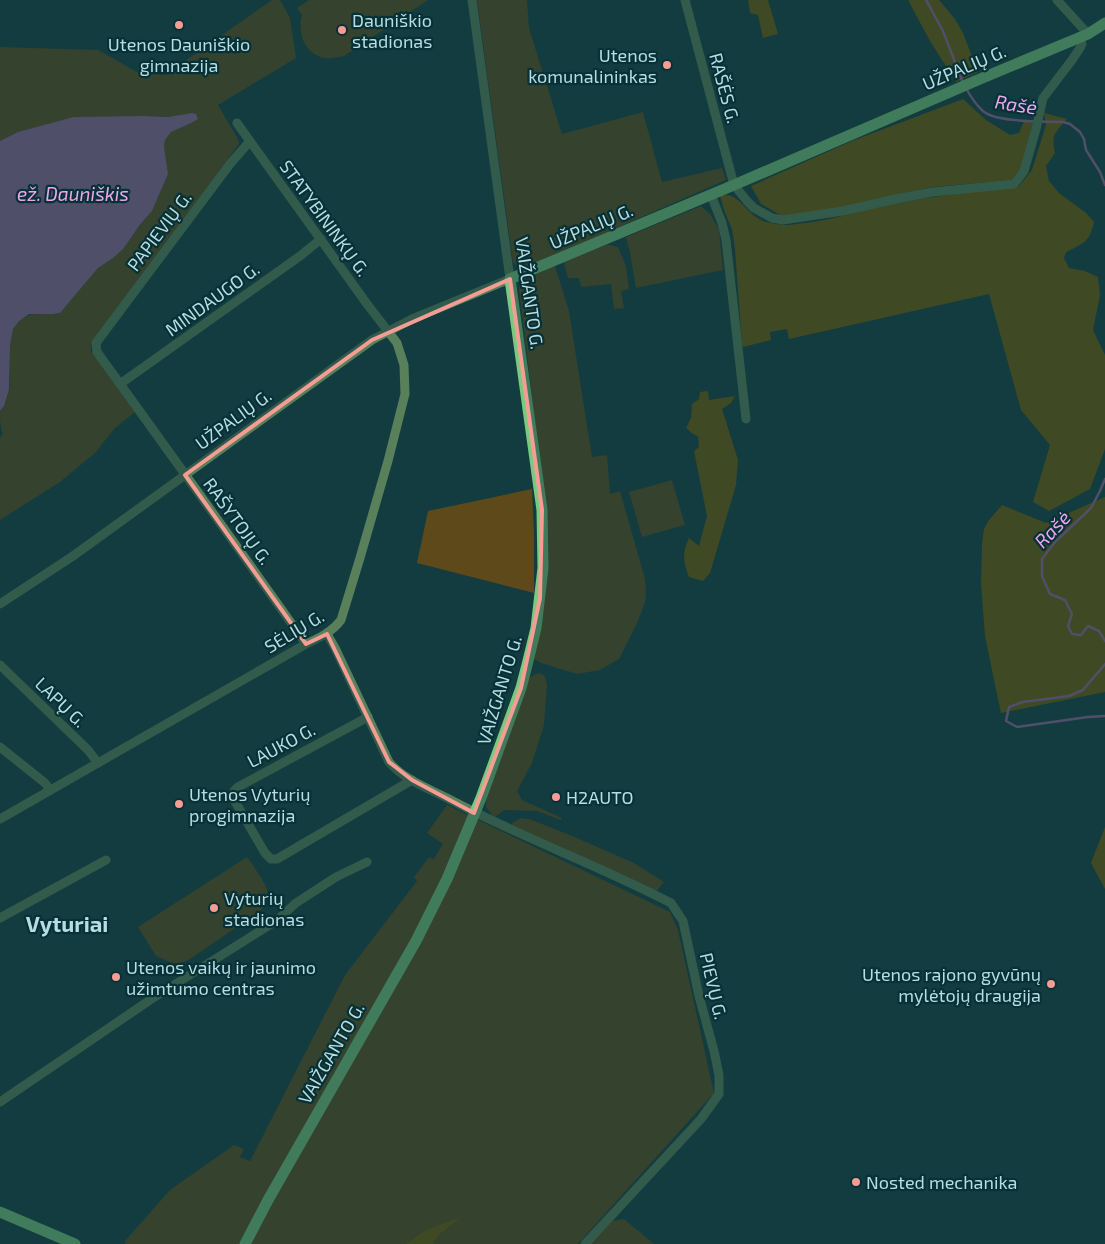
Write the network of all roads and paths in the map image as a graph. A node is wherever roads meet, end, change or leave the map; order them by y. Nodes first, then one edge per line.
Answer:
1 (472, 0) edge
2 (684, 0) edge
3 (1057, 0) edge
4 (1105, 23) edge
5 (1084, 36) junction
6 (237, 123) dead end
7 (250, 140) junction
8 (734, 185) junction
9 (710, 195) junction
10 (321, 239) junction
11 (510, 279) junction
12 (389, 331) junction
13 (96, 343) joint
14 (120, 384) junction
15 (746, 419) dead end
16 (185, 475) junction
17 (0, 604) edge
18 (327, 634) junction
19 (306, 644) junction
20 (0, 665) edge
21 (368, 717) junction
22 (0, 746) edge
23 (98, 763) junction
24 (412, 780) junction
25 (50, 790) junction
26 (474, 813) junction
27 (0, 819) edge
28 (106, 860) dead end
29 (366, 862) dead end
30 (0, 918) edge
31 (0, 1102) edge
32 (0, 1212) edge
33 (75, 1244) edge
34 (245, 1244) edge
35 (585, 1244) edge

1 - 11 street, VAIŽGANTO G.
2 - 8 street, RAŠĖS G.
3 - 5 street
4 - 5 main road, UŽPALIŲ G.
5 - 8 main road, UŽPALIŲ G.
5 - 8 street
6 - 7 street, STATYBININKŲ G.
7 - 10 street, STATYBININKŲ G.
7 - 13 street, PAPIEVIŲ G.
8 - 9 main road, UŽPALIŲ G.
9 - 11 main road, UŽPALIŲ G.
9 - 15 street
10 - 12 street, STATYBININKŲ G.
10 - 14 street, MINDAUGO G.
11 - 12 street, UŽPALIŲ G.
11 - 26 main road, VAIŽGANTO G.
12 - 16 street, UŽPALIŲ G.
12 - 18 street, SĖLIŲ G.
13 - 14 street, RAŠYTOJŲ G.
14 - 16 street, RAŠYTOJŲ G.
16 - 17 street, UŽPALIŲ G.
16 - 19 street, RAŠYTOJŲ G.
18 - 19 street, SĖLIŲ G.
18 - 21 street, PIEVŲ G.
19 - 23 street, SĖLIŲ G.
20 - 23 street, LAPŲ G.
21 - 24 street, PIEVŲ G.
21 - 24 street, LAUKO G.
22 - 25 street
23 - 25 street, SĖLIŲ G.
24 - 26 street, PIEVŲ G.
25 - 27 street, SĖLIŲ G.
26 - 34 main road, VAIŽGANTO G.
26 - 35 street, PIEVŲ G.
28 - 30 street
29 - 31 street
32 - 33 main road

